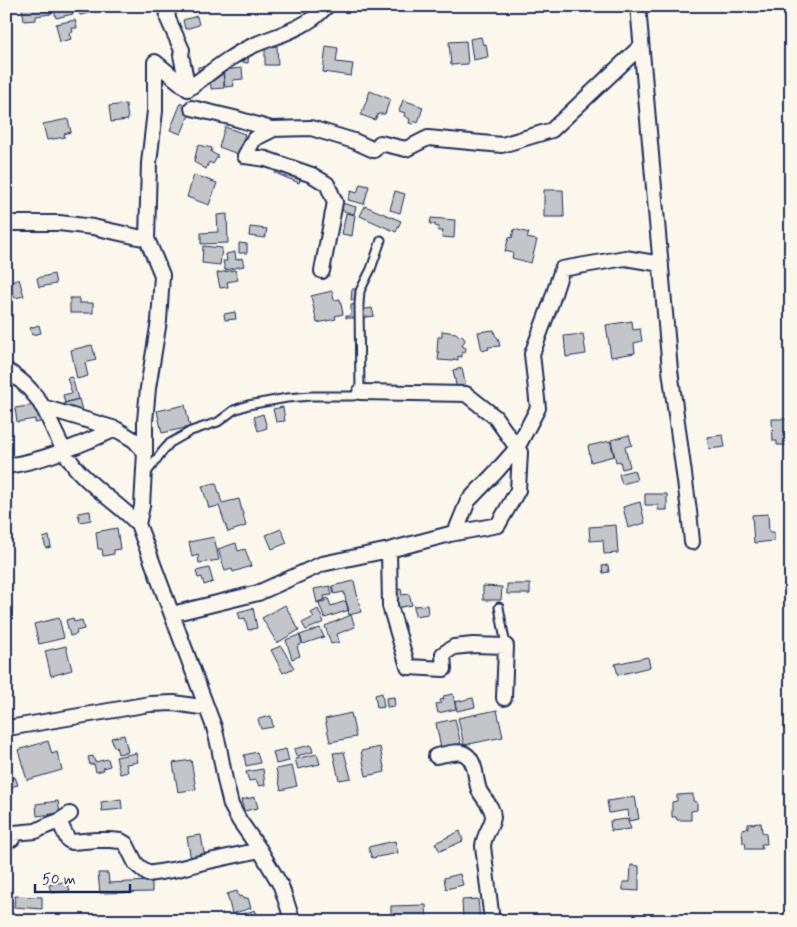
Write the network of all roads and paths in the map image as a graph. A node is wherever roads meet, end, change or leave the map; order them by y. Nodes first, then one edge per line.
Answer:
1 (166, 6) edge
2 (326, 6) edge
3 (638, 6) edge
4 (641, 46) junction
5 (188, 89) junction
6 (192, 108) dead end
7 (274, 129) junction
8 (6, 223) edge
9 (147, 239) junction
10 (382, 240) dead end
11 (661, 264) junction
12 (322, 271) dead end
13 (6, 370) edge
14 (360, 392) junction
15 (42, 406) junction
16 (116, 429) junction
17 (517, 448) junction
18 (65, 451) junction
19 (145, 452) junction
20 (6, 466) edge
21 (143, 478) junction
22 (138, 524) junction
23 (456, 533) junction
24 (692, 542) dead end
25 (389, 550) junction
26 (499, 607) dead end
27 (172, 614) junction
28 (506, 646) junction
29 (504, 698) dead end
30 (208, 708) junction
31 (6, 727) edge
32 (436, 756) dead end
33 (6, 841) edge
34 (260, 850) junction
35 (292, 921) edge
36 (492, 921) edge

1 - 5 street
2 - 5 street
3 - 4 street
4 - 7 street
4 - 11 street
5 - 9 street
6 - 7 street
7 - 12 street
8 - 9 street
9 - 19 street
10 - 14 lane
11 - 17 street
11 - 24 street
13 - 15 street
14 - 17 street
14 - 21 lane
15 - 16 street
15 - 18 street
16 - 18 street
16 - 19 street
17 - 23 street
17 - 23 street
18 - 20 street
18 - 22 street
19 - 21 street
21 - 22 street
22 - 27 street
23 - 25 street
25 - 27 street
25 - 28 street
26 - 28 lane
27 - 30 street
28 - 29 street
30 - 31 street
30 - 34 street
32 - 36 street
33 - 34 street
34 - 35 street

